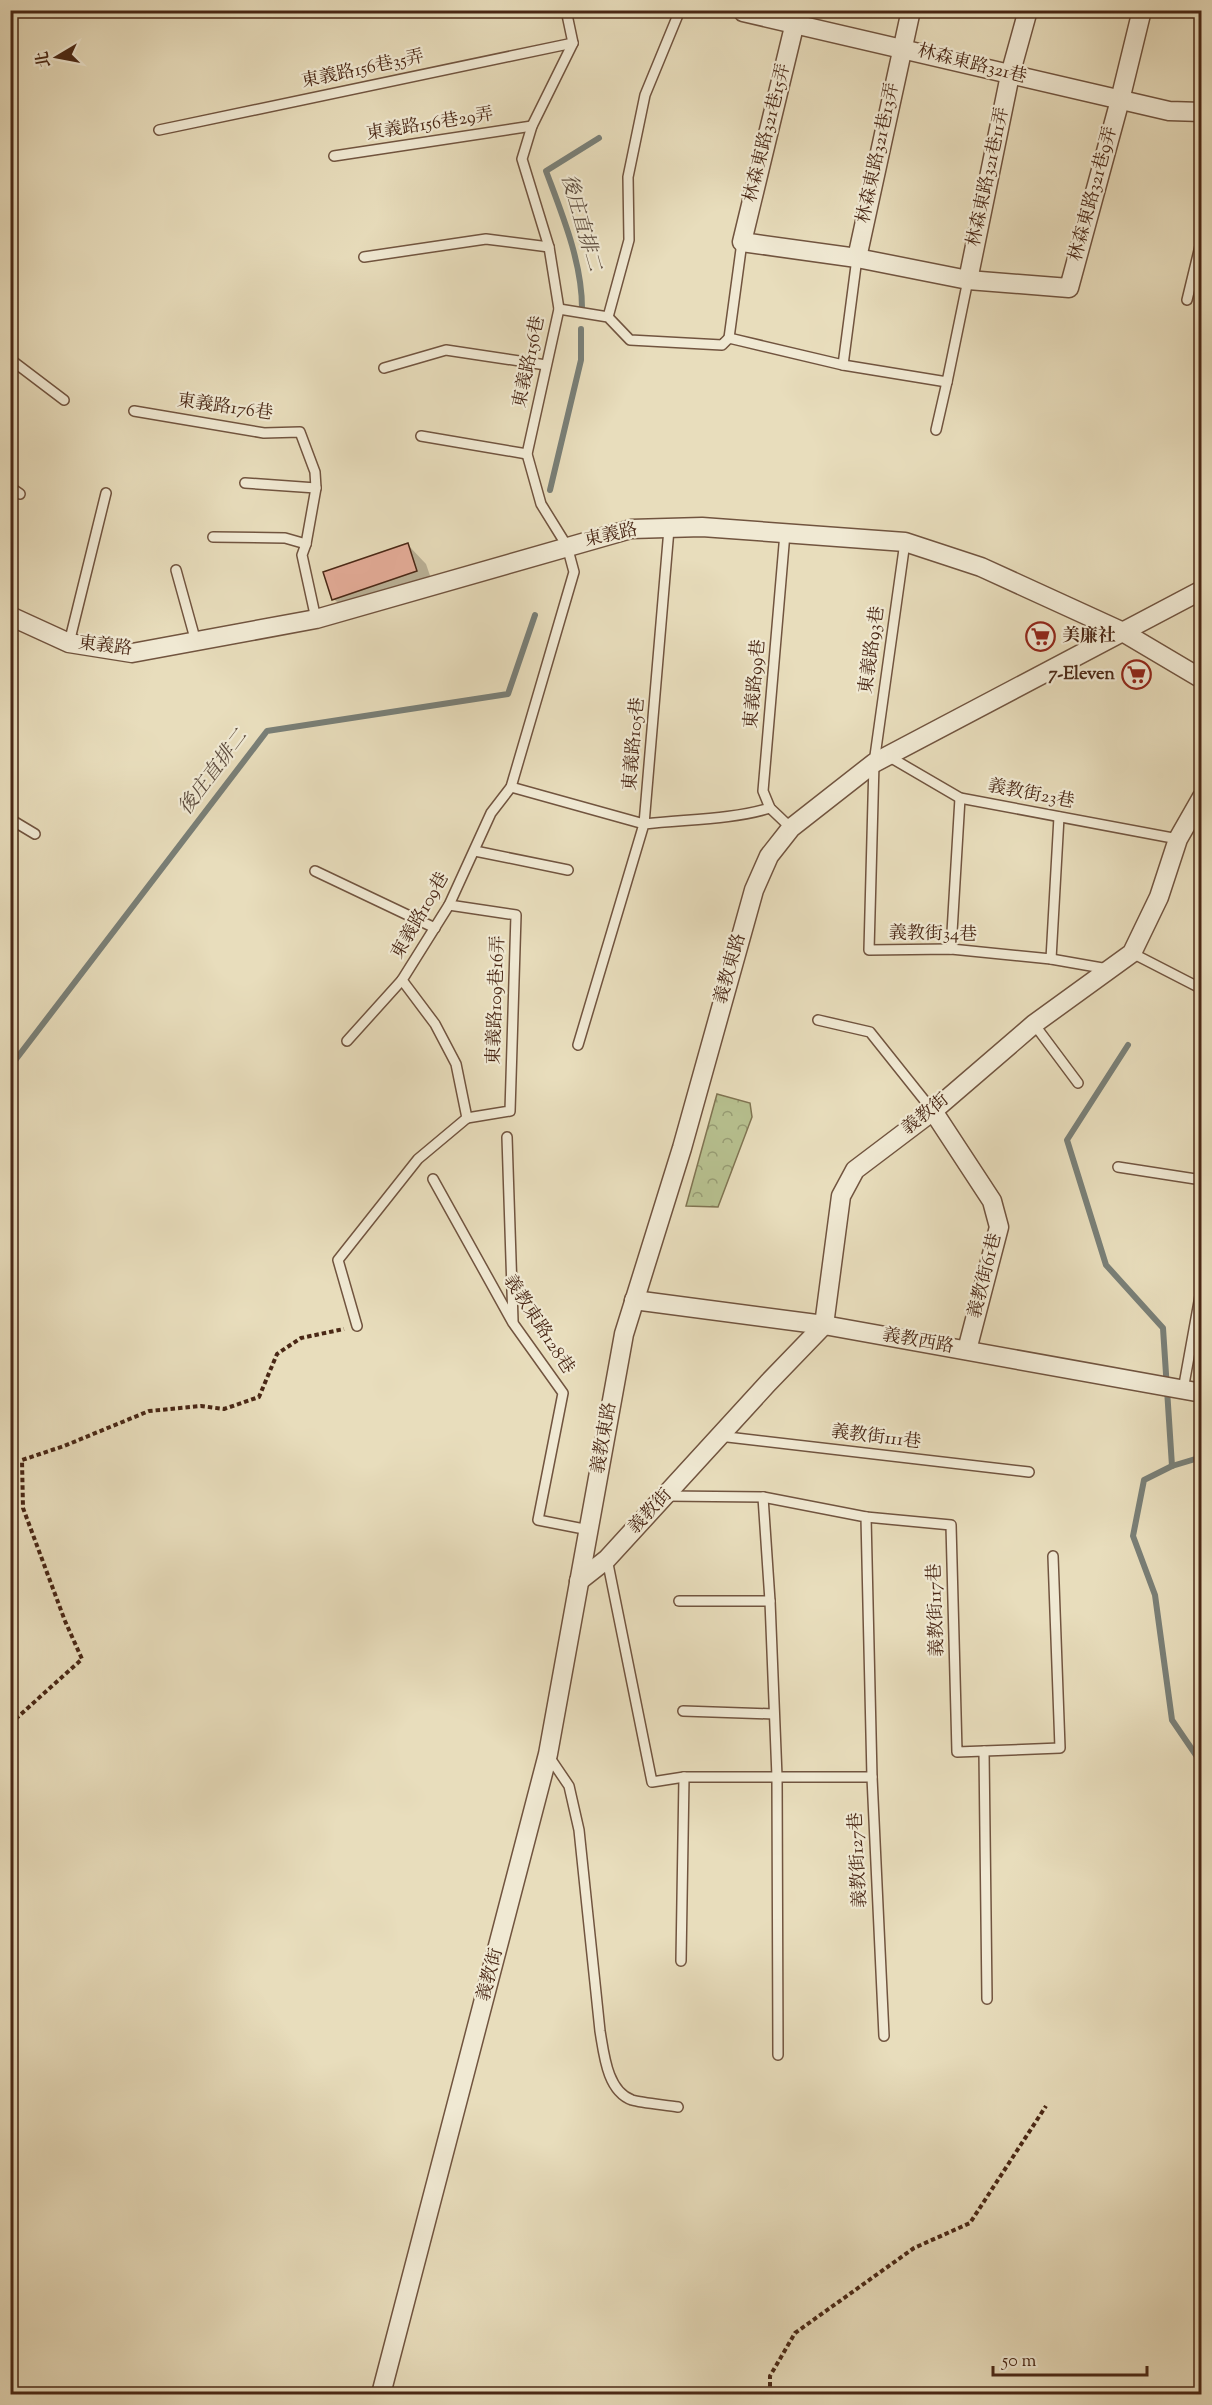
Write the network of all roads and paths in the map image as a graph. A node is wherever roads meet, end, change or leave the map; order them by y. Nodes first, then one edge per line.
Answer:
1 (566, 10) edge
2 (680, 10) edge
3 (911, 10) edge
4 (1028, 10) edge
5 (1142, 10) edge
6 (743, 12) dead end
7 (796, 17) edge
8 (573, 43) junction
9 (902, 48) junction
10 (1010, 75) junction
11 (1120, 100) junction
12 (1202, 112) edge
13 (532, 126) junction
14 (159, 130) dead end
15 (334, 156) dead end
16 (1202, 238) edge
17 (742, 242) junction
18 (549, 247) junction
19 (364, 257) dead end
20 (857, 258) junction
21 (968, 280) junction
22 (1187, 300) dead end
23 (559, 309) junction
24 (608, 317) junction
25 (729, 338) junction
26 (10, 359) edge
27 (546, 364) junction
28 (843, 365) junction
29 (384, 368) dead end
30 (947, 382) junction
31 (64, 400) dead end
32 (134, 411) dead end
33 (936, 430) dead end
34 (421, 436) dead end
35 (527, 454) junction
36 (245, 483) dead end
37 (10, 487) edge
38 (316, 488) junction
39 (106, 493) dead end
40 (20, 494) dead end
41 (669, 529) junction
42 (785, 533) junction
43 (213, 537) dead end
44 (905, 542) junction
45 (306, 544) junction
46 (567, 546) junction
47 (176, 570) dead end
48 (1202, 590) edge
49 (10, 616) edge
50 (316, 619) junction
51 (1121, 631) junction
52 (196, 642) junction
53 (69, 643) junction
54 (1202, 678) edge
55 (881, 759) junction
56 (511, 787) junction
57 (960, 798) junction
58 (1202, 798) edge
59 (770, 808) junction
60 (1059, 817) junction
61 (10, 819) edge
62 (644, 824) junction
63 (791, 828) junction
64 (35, 834) dead end
65 (1178, 839) junction
66 (475, 851) junction
67 (568, 870) dead end
68 (315, 871) dead end
69 (449, 905) junction
70 (435, 928) junction
71 (951, 949) junction
72 (1132, 954) junction
73 (1051, 959) junction
74 (1110, 969) junction
75 (402, 980) junction
76 (1202, 989) edge
77 (818, 1020) dead end
78 (1034, 1024) junction
79 (347, 1041) dead end
80 (578, 1046) dead end
81 (1078, 1083) dead end
82 (933, 1111) junction
83 (468, 1118) junction
84 (507, 1137) dead end
85 (1118, 1167) dead end
86 (433, 1179) dead end
87 (1202, 1180) edge
88 (1202, 1285) edge
89 (634, 1300) junction
90 (513, 1323) junction
91 (824, 1325) junction
92 (357, 1326) joint
93 (967, 1350) junction
94 (1183, 1390) junction
95 (1202, 1393) edge
96 (719, 1436) junction
97 (1029, 1472) dead end
98 (666, 1496) junction
99 (763, 1497) junction
100 (866, 1517) junction
101 (589, 1530) junction
102 (1053, 1556) dead end
103 (607, 1559) junction
104 (579, 1581) junction
105 (679, 1601) dead end
106 (770, 1602) junction
107 (683, 1711) dead end
108 (774, 1714) junction
109 (10, 1724) edge
110 (984, 1751) junction
111 (548, 1754) junction
112 (684, 1777) junction
113 (777, 1777) junction
114 (872, 1777) junction
115 (681, 1961) dead end
116 (987, 1999) dead end
117 (884, 2036) dead end
118 (778, 2055) dead end
119 (1046, 2106) dead end
120 (678, 2107) dead end
121 (381, 2394) edge
122 (770, 2394) edge

1 - 8 lane
2 - 24 lane
3 - 9 street, 林森東路321巷13弄
4 - 10 street, 林森東路321巷11弄
5 - 11 street, 林森東路321巷9弄
6 - 7 street, 林森東路321巷
7 - 9 street, 林森東路321巷
7 - 17 street, 林森東路321巷15弄
8 - 13 lane, 東義路156巷
8 - 14 lane, 東義路156巷35弄
9 - 10 street, 林森東路321巷
9 - 20 street, 林森東路321巷13弄
10 - 11 street, 林森東路321巷
10 - 21 street, 林森東路321巷11弄
11 - 12 street, 林森東路321巷
11 - 21 street, 林森東路321巷9弄
13 - 15 lane, 東義路156巷29弄
13 - 18 lane, 東義路156巷
16 - 22 lane
17 - 20 street
17 - 25 lane
18 - 19 lane
18 - 23 lane, 東義路156巷
20 - 21 street
20 - 28 lane
21 - 30 lane
23 - 24 lane
23 - 27 lane, 東義路156巷
24 - 25 lane
25 - 28 lane
26 - 31 lane
27 - 29 lane
27 - 35 lane, 東義路156巷
28 - 30 lane
30 - 33 lane
32 - 38 lane, 東義路176巷
34 - 35 lane
35 - 46 lane, 東義路156巷
36 - 38 lane
37 - 40 lane
38 - 45 lane, 東義路176巷
39 - 53 lane
41 - 42 street, 東義路
41 - 46 street, 東義路
41 - 62 lane, 東義路105巷
42 - 44 street, 東義路
42 - 59 lane, 東義路99巷
43 - 45 lane
44 - 51 street, 東義路
44 - 55 lane, 東義路93巷
45 - 50 lane, 東義路176巷
46 - 50 street, 東義路
46 - 56 lane, 東義路109巷
47 - 52 lane
48 - 51 street, 義教東路
49 - 53 street, 東義路
50 - 52 street, 東義路
51 - 54 street, 東義路
51 - 55 street, 義教東路
52 - 53 street, 東義路
55 - 57 lane, 義教街23巷
55 - 63 street, 義教東路
55 - 71 lane, 義教街34巷
56 - 62 lane, 東義路105巷
56 - 66 lane, 東義路109巷
57 - 60 lane, 義教街23巷
57 - 71 lane
58 - 65 street
59 - 62 lane
59 - 63 lane
60 - 65 lane, 義教街23巷
60 - 73 lane
61 - 64 lane
62 - 80 lane
63 - 89 street, 義教東路
65 - 72 street
66 - 67 lane
66 - 69 lane, 東義路109巷
68 - 70 lane
69 - 70 lane, 東義路109巷
69 - 83 lane, 東義路109巷16弄
70 - 75 lane, 東義路109巷
71 - 73 lane, 義教街34巷
72 - 74 street, 義教街
72 - 76 lane
73 - 74 lane, 義教街34巷
74 - 78 street, 義教街
75 - 79 lane
75 - 83 lane, 東義路109巷
77 - 82 lane
78 - 81 lane
78 - 82 street, 義教街
82 - 91 street, 義教街
82 - 93 street, 義教街61巷
83 - 92 lane
84 - 90 lane
85 - 87 lane
86 - 90 lane, 義教東路128巷
88 - 94 lane
89 - 91 street, 義教西路
89 - 101 street, 義教東路
90 - 101 lane, 義教東路128巷
91 - 93 street, 義教西路
91 - 96 street, 義教街
92 - 109 path
93 - 94 street, 義教西路
94 - 95 street, 義教西路
96 - 97 lane, 義教街111巷
96 - 98 street, 義教街
98 - 99 lane, 義教街117巷
98 - 103 street, 義教街
99 - 100 lane, 義教街117巷
99 - 106 lane
100 - 110 lane, 義教街117巷
100 - 114 lane
101 - 104 street, 義教東路
102 - 110 lane, 義教街117巷
103 - 104 street, 義教街
103 - 112 lane
104 - 111 street, 義教街
105 - 106 lane
106 - 108 lane
107 - 108 lane
108 - 113 lane
110 - 116 lane
111 - 120 lane
111 - 121 street, 義教街
112 - 113 lane
112 - 115 lane
113 - 114 lane
113 - 118 lane
114 - 117 lane, 義教街127巷
119 - 122 path

